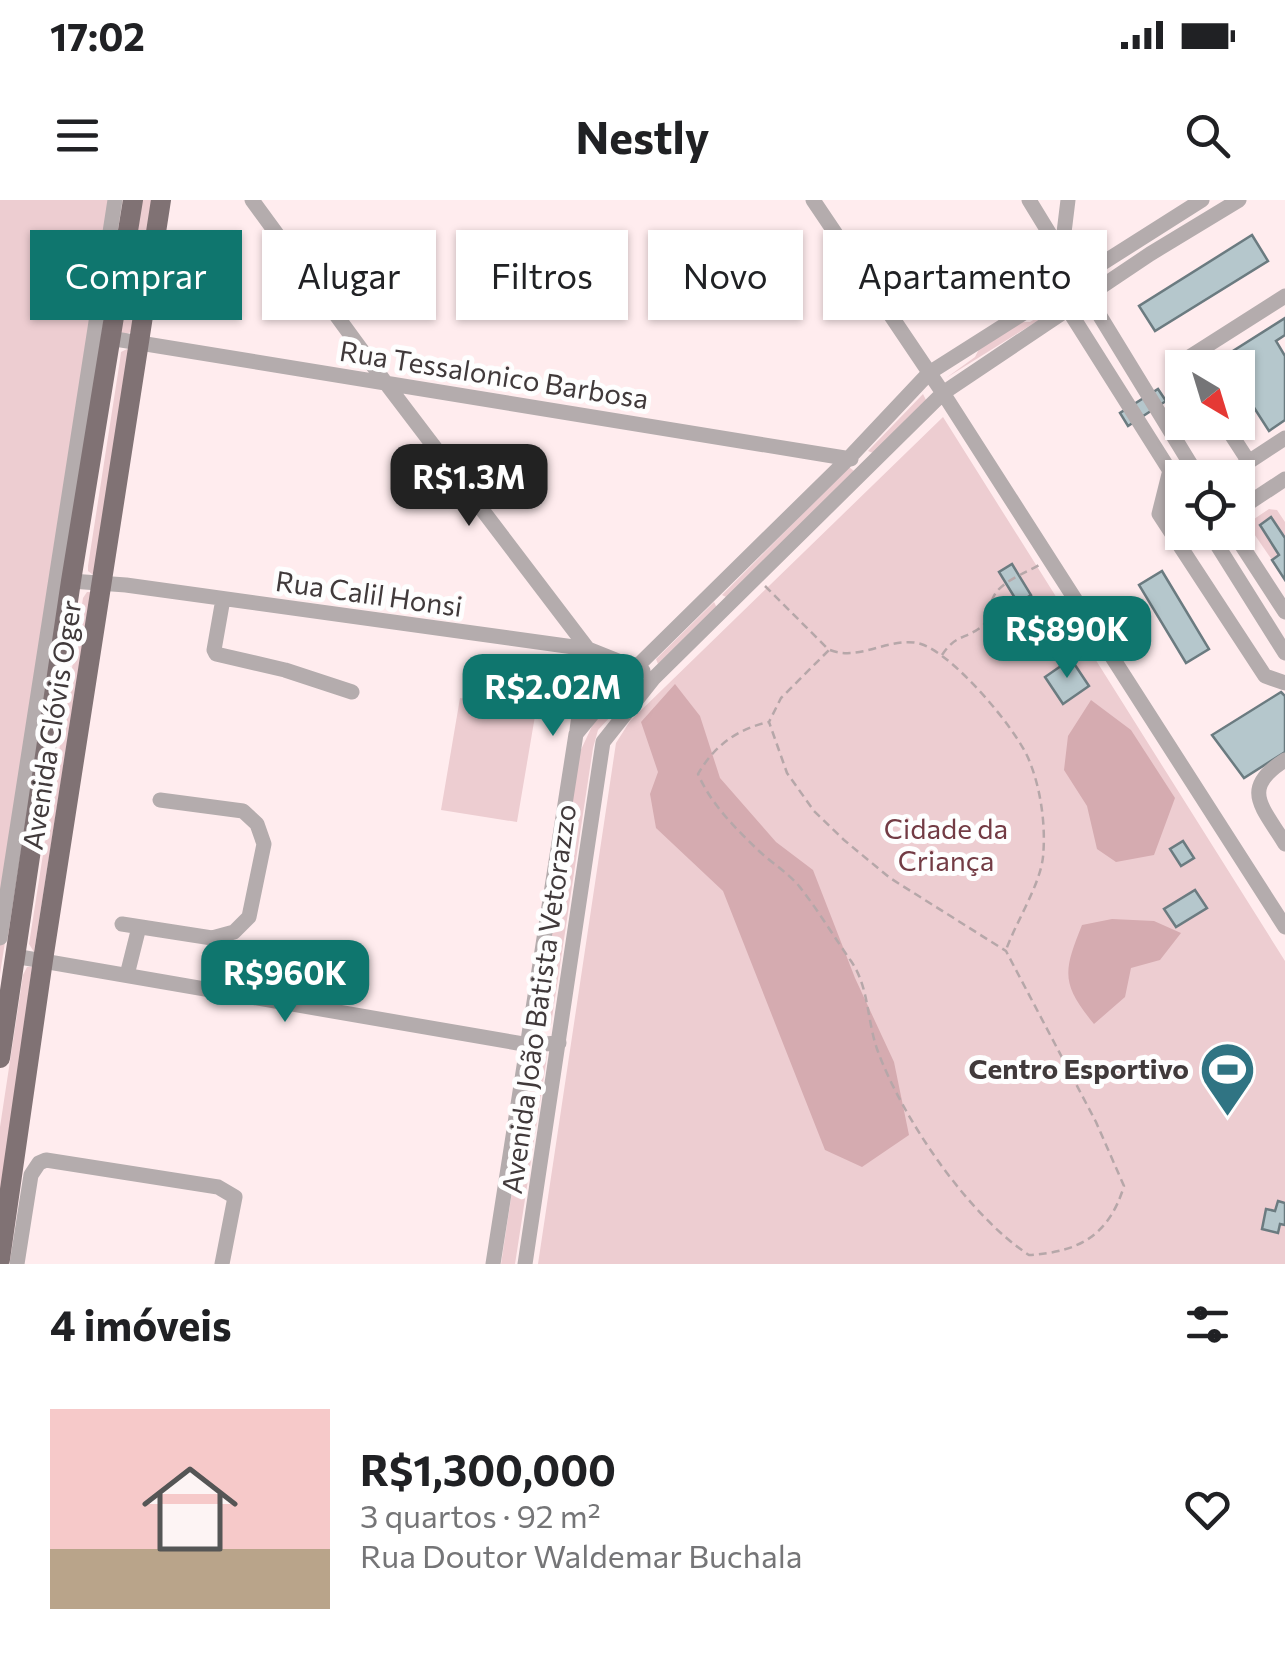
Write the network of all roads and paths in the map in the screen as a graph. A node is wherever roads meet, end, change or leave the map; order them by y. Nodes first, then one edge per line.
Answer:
1 (115, 200) edge
2 (133, 200) edge
3 (161, 200) edge
4 (252, 200) edge
5 (813, 200) edge
6 (1029, 200) edge
7 (1068, 200) edge
8 (1202, 200) edge
9 (1238, 200) edge
10 (1046, 230) edge
11 (1064, 230) edge
12 (1107, 260) edge
13 (1107, 283) edge
14 (1285, 296) edge
15 (1012, 320) edge
16 (1051, 320) edge
17 (1075, 320) edge
18 (1099, 320) edge
19 (110, 338) junction
20 (139, 342) junction
21 (1200, 350) edge
22 (929, 374) junction
23 (385, 382) junction
24 (943, 392) junction
25 (1285, 438) edge
26 (848, 459) junction
27 (1187, 460) edge
28 (1252, 460) edge
29 (870, 462) junction
30 (1165, 462) edge
31 (1285, 479) edge
32 (1165, 490) edge
33 (1255, 499) edge
34 (1165, 523) edge
35 (1183, 550) edge
36 (1220, 550) edge
37 (1246, 550) edge
38 (1050, 559) junction
39 (756, 577) junction
40 (71, 581) junction
41 (102, 584) junction
42 (712, 592) junction
43 (223, 599) junction
44 (728, 607) junction
45 (1284, 607) edge
46 (588, 649) junction
47 (829, 650) junction
48 (1285, 653) edge
49 (942, 655) junction
50 (637, 666) junction
51 (654, 679) junction
52 (1285, 683) edge
53 (352, 692) dead end
54 (769, 722) junction
55 (576, 734) junction
56 (1285, 760) edge
57 (160, 800) dead end
58 (1285, 844) edge
59 (1283, 919) edge
60 (0, 938) edge
61 (1006, 951) junction
62 (14, 956) junction
63 (42, 960) junction
64 (127, 975) junction
65 (559, 1044) junction
66 (528, 1045) junction
67 (0, 1058) edge
68 (0, 1259) edge
69 (17, 1264) edge
70 (222, 1264) edge
71 (493, 1264) edge
72 (525, 1264) edge

1 - 60 street
2 - 19 main road, Avenida Clóvis Oger
3 - 20 main road, Avenida Clóvis Oger
4 - 23 street
5 - 22 street
6 - 10 street
7 - 11 street
8 - 12 street
9 - 13 street, Avenida João Batista Vetorazzo
14 - 21 street
15 - 22 street
16 - 24 street, Avenida João Batista Vetorazzo
17 - 30 street
18 - 27 street
19 - 20 street, Rua Tessalonico Barbosa
19 - 40 main road, Avenida Clóvis Oger
20 - 23 street, Rua Tessalonico Barbosa
20 - 41 main road, Avenida Clóvis Oger
22 - 24 street
22 - 26 street
23 - 26 street, Rua Tessalonico Barbosa
23 - 46 street
24 - 29 street, Avenida João Batista Vetorazzo
24 - 38 street
25 - 28 street
26 - 29 street, Rua Tessalonico Barbosa
26 - 42 street
29 - 39 street, Avenida João Batista Vetorazzo
31 - 33 street
32 - 34 street
35 - 52 street
36 - 48 street
37 - 45 street
38 - 49 path
38 - 59 street
39 - 44 street, Avenida João Batista Vetorazzo
39 - 47 path
40 - 41 street, Rua Calil Honsi
40 - 62 main road, Avenida Clóvis Oger
41 - 43 street, Rua Calil Honsi
41 - 63 main road, Avenida Clóvis Oger
42 - 44 street
42 - 50 street
43 - 46 street, Rua Calil Honsi
43 - 53 street
44 - 51 street, Avenida João Batista Vetorazzo
46 - 50 street, Rua Calil Honsi
46 - 55 street, Avenida João Batista Vetorazzo
47 - 49 path
47 - 54 path
49 - 61 path
50 - 51 street, Rua Calil Honsi
50 - 55 street
51 - 65 street, Avenida João Batista Vetorazzo
54 - 61 path
54 - 61 path
55 - 66 street, Avenida João Batista Vetorazzo
56 - 58 street
57 - 64 street
62 - 63 street
62 - 67 main road, Avenida Clóvis Oger
63 - 64 street
63 - 68 main road, Avenida Clóvis Oger
64 - 66 street
65 - 66 street
65 - 72 street, Avenida João Batista Vetorazzo
66 - 71 street, Avenida João Batista Vetorazzo
69 - 70 street

